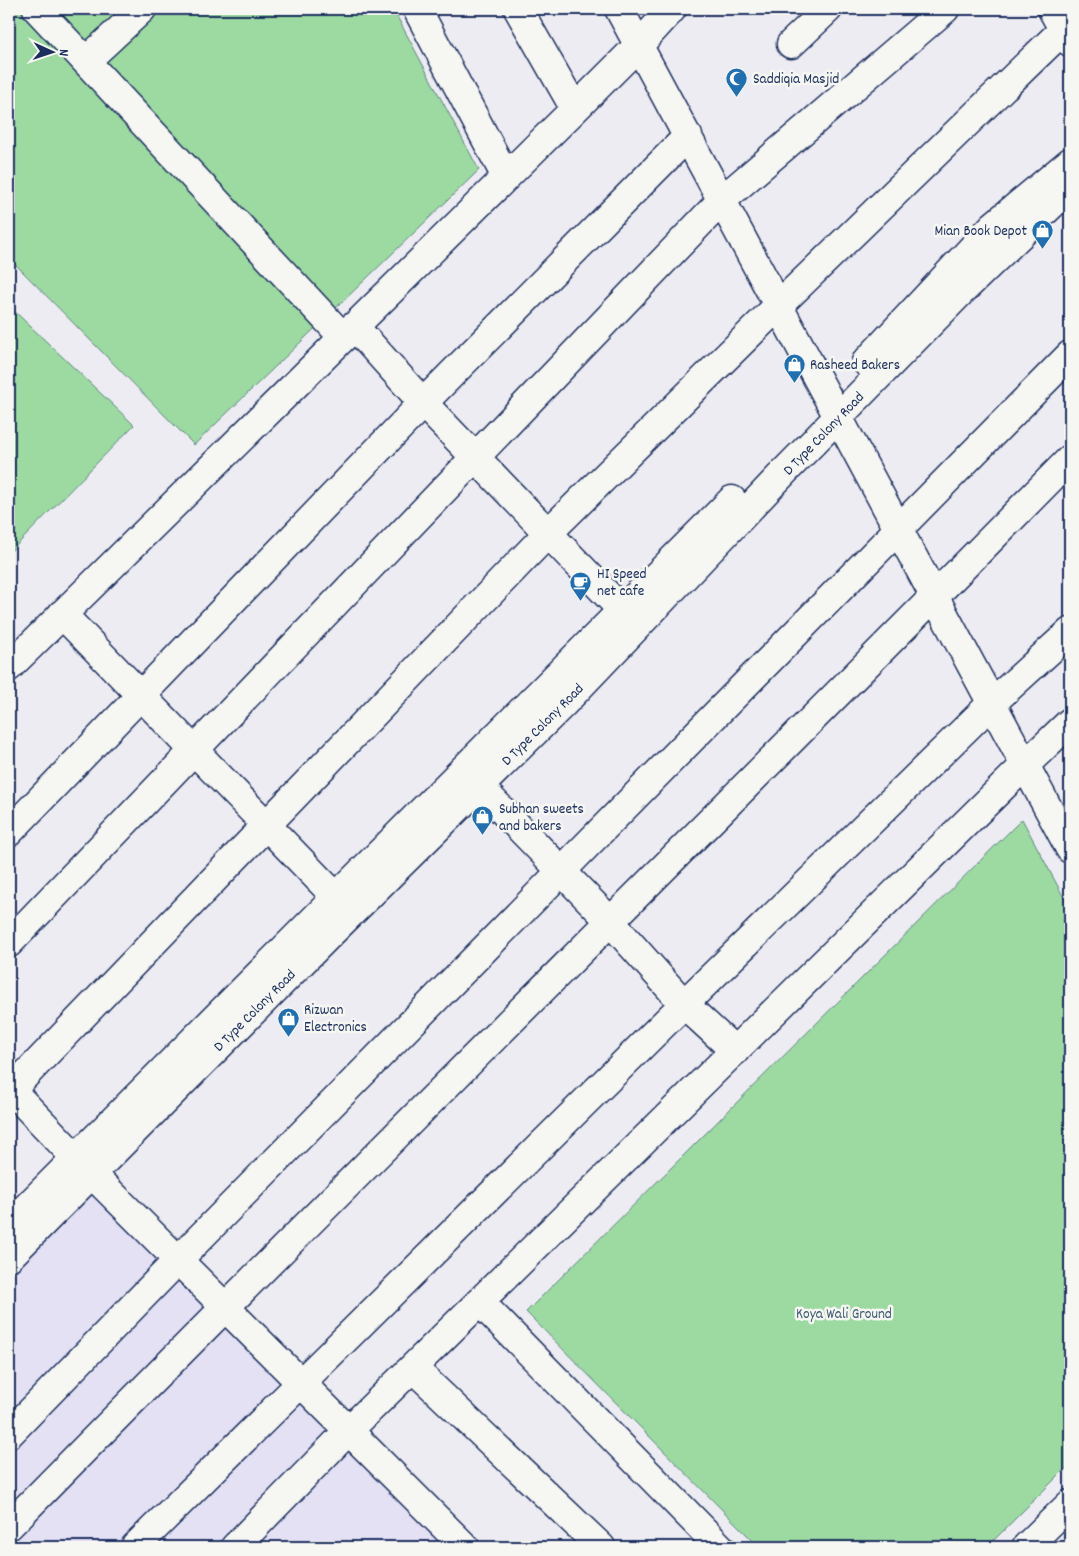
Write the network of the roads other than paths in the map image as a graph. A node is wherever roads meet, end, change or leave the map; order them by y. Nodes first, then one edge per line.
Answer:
1 (37, 9) edge
2 (142, 9) edge
3 (417, 9) edge
4 (518, 9) edge
5 (619, 9) edge
6 (672, 9) edge
7 (828, 9) edge
8 (945, 9) edge
9 (1062, 27) edge
10 (791, 44) dead end
11 (639, 45) junction
12 (86, 61) junction
13 (575, 109) junction
14 (688, 136) junction
15 (1070, 162) edge
16 (506, 177) junction
17 (1070, 187) edge
18 (722, 200) junction
19 (779, 305) junction
20 (349, 332) junction
21 (1070, 355) edge
22 (423, 403) junction
23 (835, 409) junction
24 (476, 456) junction
25 (1070, 459) edge
26 (898, 530) junction
27 (549, 532) junction
28 (935, 596) junction
29 (622, 610) junction
30 (62, 614) junction
31 (1070, 632) edge
32 (9, 666) edge
33 (141, 695) junction
34 (992, 703) junction
35 (1070, 722) edge
36 (194, 750) junction
37 (1025, 765) junction
38 (471, 778) junction
39 (268, 825) junction
40 (9, 832) edge
41 (1070, 849) edge
42 (561, 871) junction
43 (336, 897) junction
44 (610, 921) junction
45 (9, 943) edge
46 (684, 1004) junction
47 (735, 1051) junction
48 (10, 1089) edge
49 (84, 1166) junction
50 (12, 1216) edge
51 (9, 1257) edge
52 (178, 1260) junction
53 (480, 1302) junction
54 (224, 1306) junction
55 (413, 1368) junction
56 (300, 1384) junction
57 (348, 1431) junction
58 (9, 1434) edge
59 (1070, 1504) edge
60 (9, 1526) edge
61 (134, 1547) edge
62 (235, 1547) edge
63 (465, 1547) edge
64 (600, 1547) edge
65 (720, 1547) edge
66 (1026, 1547) edge

1 - 12 street
2 - 12 street
3 - 16 street
4 - 13 street
5 - 11 street
6 - 11 street
7 - 10 street
8 - 18 street
9 - 19 street
11 - 13 street
11 - 14 street
12 - 20 street
13 - 16 street
14 - 18 street
14 - 22 street
15 - 23 street, D Type Colony Road
16 - 20 street
17 - 23 street, D Type Colony Road
18 - 19 street
18 - 24 street
19 - 23 street
19 - 27 street
20 - 22 street
20 - 30 street
21 - 26 street
22 - 24 street
22 - 33 street
23 - 26 street
23 - 29 street, D Type Colony Road
23 - 38 street, D Type Colony Road
24 - 27 street
24 - 36 street
25 - 28 street
26 - 28 street
26 - 42 street
27 - 29 street
27 - 39 street
28 - 34 street
28 - 44 street
29 - 38 street, D Type Colony Road
30 - 32 street
30 - 33 street
31 - 34 street
33 - 36 street
33 - 40 street
34 - 37 street
34 - 46 street
35 - 37 street
36 - 39 street
36 - 45 street
37 - 41 street
37 - 47 street
38 - 42 street
38 - 43 street, D Type Colony Road
38 - 49 street, D Type Colony Road
39 - 43 street
39 - 48 street
42 - 44 street
42 - 52 street
43 - 49 street, D Type Colony Road
44 - 46 street
44 - 54 street
46 - 47 street
46 - 56 street
47 - 53 street
48 - 49 street
49 - 50 street, D Type Colony Road
49 - 51 street, D Type Colony Road
49 - 52 street
52 - 54 street
52 - 58 street
53 - 55 street
53 - 65 street
54 - 56 street
54 - 60 street
55 - 57 street
55 - 64 street
56 - 57 street
56 - 61 street
57 - 62 street
57 - 63 street
59 - 66 street

